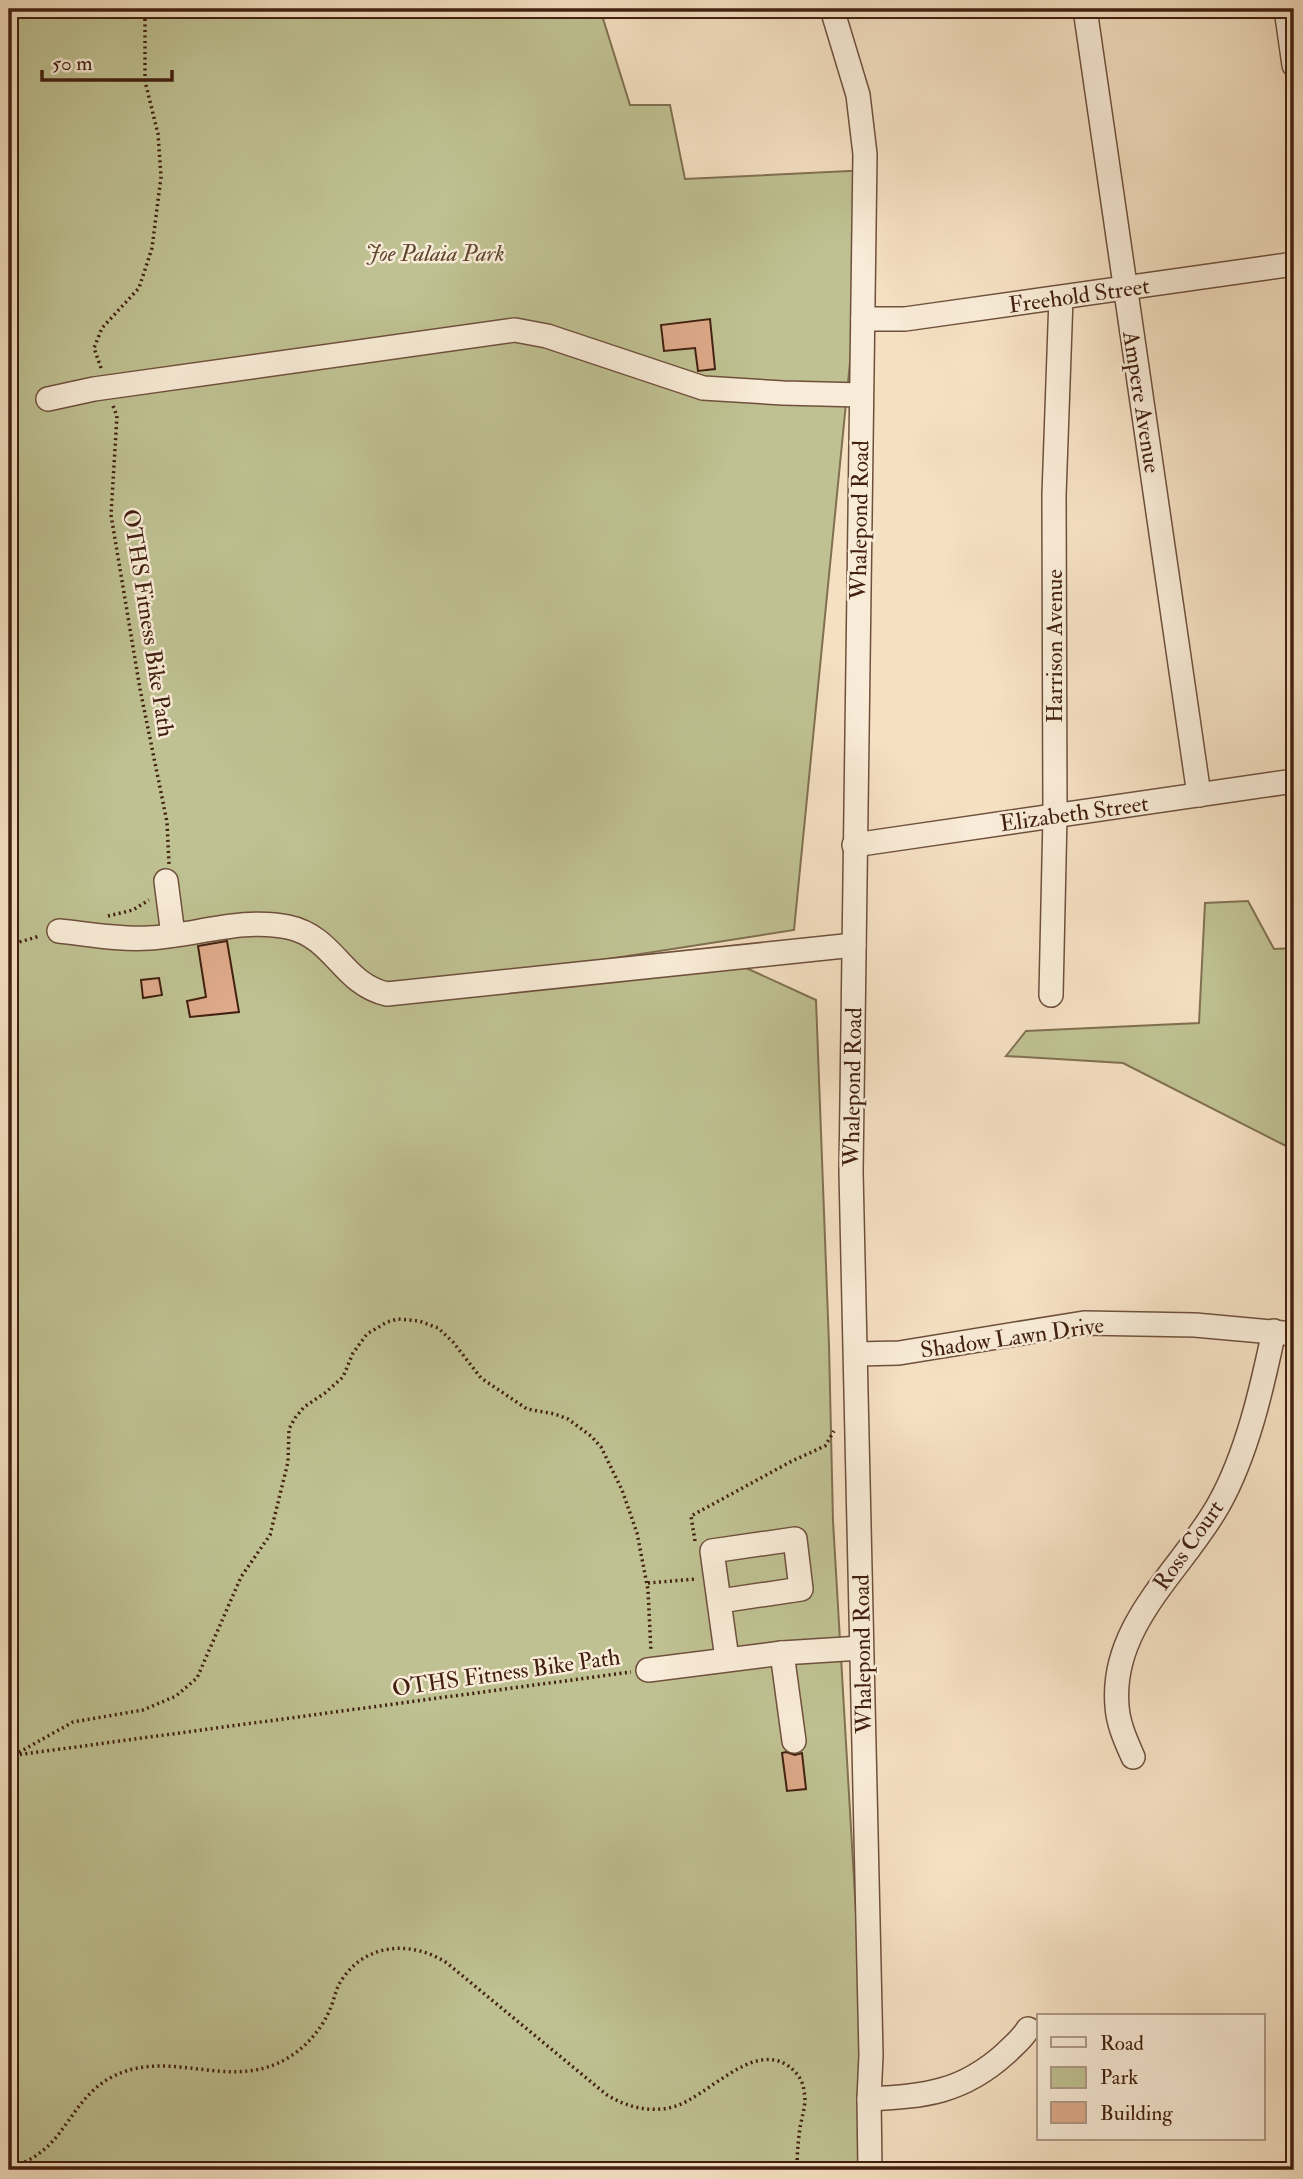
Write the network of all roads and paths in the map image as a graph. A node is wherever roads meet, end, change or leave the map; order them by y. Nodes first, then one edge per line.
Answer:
1 (145, 9) edge
2 (832, 9) edge
3 (1085, 9) edge
4 (1286, 9) edge
5 (1294, 65) edge
6 (1294, 264) edge
7 (1125, 288) junction
8 (1061, 298) junction
9 (863, 319) junction
10 (108, 388) junction
11 (862, 395) junction
12 (48, 400) dead end
13 (1294, 781) edge
14 (1199, 795) junction
15 (1055, 816) junction
16 (854, 845) junction
17 (166, 881) junction
18 (98, 919) dead end
19 (59, 930) joint
20 (173, 935) junction
21 (854, 945) junction
22 (9, 946) edge
23 (1051, 995) dead end
24 (1284, 1333) edge
25 (856, 1354) junction
26 (834, 1431) dead end
27 (695, 1541) dead end
28 (701, 1579) dead end
29 (647, 1584) junction
30 (720, 1601) dead end
31 (861, 1648) junction
32 (782, 1653) junction
33 (727, 1659) junction
34 (648, 1670) junction
35 (794, 1741) dead end
36 (12, 1755) edge
37 (1133, 1757) dead end
38 (1028, 2029) dead end
39 (869, 2099) junction
40 (9, 2167) edge
41 (797, 2170) edge
42 (870, 2170) edge

1 - 10 path, OTHS Fitness Bike Path
2 - 9 street, Whalepond Road
3 - 7 street, Ampere Avenue
4 - 5 street
6 - 7 street, Freehold Street
7 - 8 street, Freehold Street
7 - 14 street, Ampere Avenue
8 - 9 street, Freehold Street
8 - 15 street, Harrison Avenue
9 - 11 street, Whalepond Road
10 - 11 street
10 - 12 street
10 - 17 path, OTHS Fitness Bike Path
11 - 16 street, Whalepond Road
13 - 14 street, Elizabeth Street
14 - 15 street, Elizabeth Street
15 - 16 street, Elizabeth Street
15 - 23 street, Harrison Avenue
16 - 21 street, Whalepond Road
17 - 18 path
17 - 20 street
19 - 20 street
19 - 22 path
20 - 21 street
21 - 25 street, Whalepond Road
24 - 25 street, Shadow Lawn Drive
24 - 37 street, Ross Court
25 - 31 street, Whalepond Road
26 - 27 path
28 - 29 path
29 - 34 path, OTHS Fitness Bike Path
29 - 36 path, OTHS Fitness Bike Path
30 - 33 street
31 - 32 street
31 - 39 street, Whalepond Road
32 - 33 street
32 - 35 street
33 - 34 street
34 - 36 path, OTHS Fitness Bike Path
38 - 39 street
39 - 42 street, Whalepond Road
40 - 41 path

